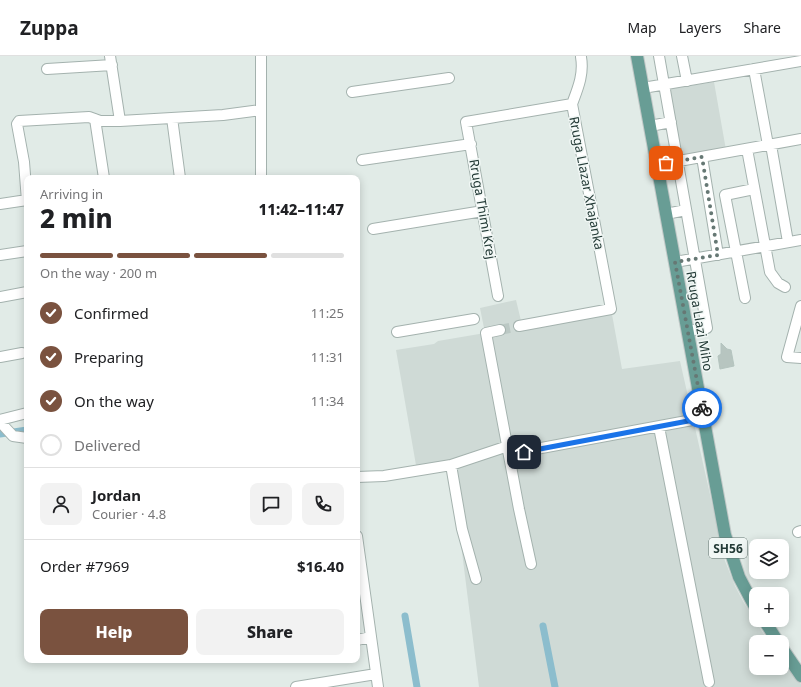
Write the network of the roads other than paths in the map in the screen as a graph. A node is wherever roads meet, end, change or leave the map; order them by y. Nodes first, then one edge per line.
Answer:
1 (261, 56) edge
2 (637, 56) edge
3 (659, 56) edge
4 (682, 56) edge
5 (581, 57) dead end
6 (801, 60) edge
7 (111, 61) edge
8 (47, 69) dead end
9 (754, 69) junction
10 (449, 78) dead end
11 (687, 81) junction
12 (664, 85) junction
13 (643, 88) junction
14 (352, 92) dead end
15 (572, 104) junction
16 (261, 110) junction
17 (172, 118) junction
18 (95, 120) junction
19 (120, 121) junction
20 (671, 122) junction
21 (650, 126) junction
22 (801, 139) edge
23 (471, 144) junction
24 (769, 145) junction
25 (747, 149) junction
26 (702, 157) junction
27 (362, 160) dead end
28 (678, 161) junction
29 (657, 165) junction
30 (25, 175) edge
31 (104, 175) edge
32 (180, 175) edge
33 (261, 175) edge
34 (754, 189) junction
35 (24, 200) edge
36 (0, 204) edge
37 (686, 210) junction
38 (483, 211) junction
39 (666, 214) junction
40 (373, 229) dead end
41 (801, 240) edge
42 (788, 242) junction
43 (764, 247) junction
44 (24, 251) edge
45 (736, 252) junction
46 (0, 255) edge
47 (718, 255) junction
48 (695, 259) junction
49 (675, 262) junction
50 (785, 287) dead end
51 (24, 293) edge
52 (498, 296) dead end
53 (0, 297) edge
54 (744, 298) dead end
55 (801, 306) edge
56 (474, 319) dead end
57 (519, 326) tunnel mouth
58 (500, 330) tunnel mouth
59 (687, 331) junction
60 (397, 332) dead end
61 (22, 353) dead end
62 (0, 357) edge
63 (801, 358) edge
64 (24, 414) edge
65 (704, 418) junction
66 (1, 422) edge
67 (659, 427) junction
68 (24, 438) edge
69 (509, 450) junction
70 (450, 465) junction
71 (360, 477) edge
72 (531, 564) dead end
73 (476, 579) dead end
74 (360, 584) edge
75 (749, 595) edge
76 (361, 600) edge
77 (371, 637) junction
78 (360, 639) edge
79 (789, 655) edge
80 (797, 663) edge
81 (376, 674) junction
82 (801, 676) edge
83 (709, 682) dead end
84 (296, 687) edge
85 (378, 687) edge

1 - 16 street
2 - 13 main road, Rruga Llazi Miho / SH56
3 - 12 street
4 - 11 street
5 - 15 street, Rruga Llazar Xhajanka
6 - 9 street
7 - 8 street
7 - 19 street
9 - 11 street
9 - 24 street
10 - 14 street
11 - 12 street
12 - 13 street
12 - 20 street
13 - 21 main road, Rruga Llazi Miho / SH56
15 - 23 street, Rruga Thimi Krej
15 - 57 street, Rruga Llazar Xhajanka
16 - 17 street
16 - 33 street
17 - 19 street
17 - 32 street
18 - 19 street
18 - 30 street
18 - 31 street
20 - 21 street
20 - 28 street
21 - 29 main road, Rruga Llazi Miho / SH56
22 - 24 street
23 - 27 street
23 - 38 street, Rruga Thimi Krej
24 - 25 street
24 - 42 street
25 - 26 street
25 - 34 street
26 - 28 street
26 - 47 street
28 - 29 street
28 - 37 street
29 - 39 main road, Rruga Llazi Miho / SH56
34 - 43 street
34 - 45 street
35 - 36 street
37 - 39 street
37 - 48 street
38 - 40 street
38 - 52 street, Rruga Thimi Krej
39 - 49 main road, Rruga Llazi Miho / SH56
41 - 42 street
42 - 43 street
43 - 45 street
43 - 50 street
44 - 46 street
45 - 47 street
45 - 54 street
47 - 48 street
48 - 49 street
48 - 59 street
49 - 59 main road, Rruga Llazi Miho / SH56
51 - 53 street
55 - 63 street
56 - 60 street
58 - 69 street
59 - 65 main road, Rruga Llazi Miho / SH56
61 - 62 street
64 - 66 street
65 - 67 street
65 - 75 main road, Rruga Llazi Miho / SH56
66 - 68 street
67 - 69 street
67 - 83 street
69 - 70 street
69 - 72 street
70 - 71 street
70 - 73 street
74 - 76 street
76 - 77 street
77 - 78 street
77 - 81 street
79 - 80 main road
80 - 82 main road
81 - 84 street
81 - 85 street

